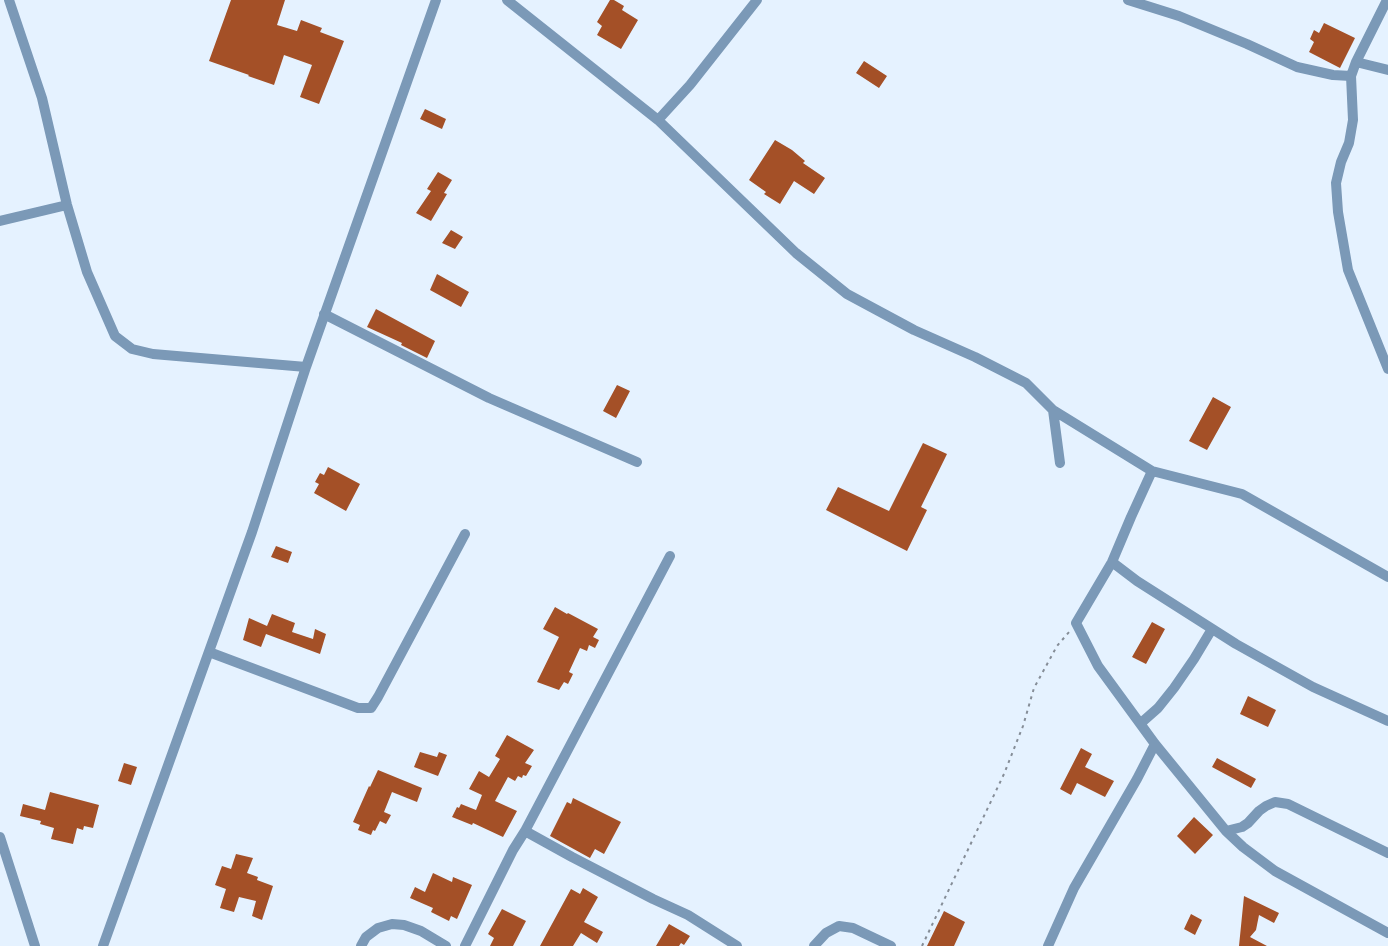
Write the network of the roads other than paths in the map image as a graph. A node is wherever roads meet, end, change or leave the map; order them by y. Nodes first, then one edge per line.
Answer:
1 (9, 0) edge
2 (436, 0) edge
3 (507, 0) edge
4 (757, 0) edge
5 (1128, 0) edge
6 (1387, 0) edge
7 (1356, 62) junction
8 (1388, 70) edge
9 (1351, 76) junction
10 (658, 120) junction
11 (67, 205) junction
12 (0, 220) edge
13 (324, 314) junction
14 (306, 367) junction
15 (1388, 369) edge
16 (1053, 410) junction
17 (637, 462) dead end
18 (1060, 464) dead end
19 (1152, 471) junction
20 (465, 534) dead end
21 (670, 556) dead end
22 (1112, 562) junction
23 (1388, 577) edge
24 (1212, 629) junction
25 (209, 652) junction
26 (1388, 722) edge
27 (1141, 723) junction
28 (1155, 744) junction
29 (525, 831) junction
30 (1226, 831) junction
31 (0, 837) edge
32 (1388, 853) edge
33 (1388, 933) edge
34 (35, 946) edge
35 (103, 946) edge
36 (361, 946) edge
37 (446, 946) edge
38 (465, 946) edge
39 (737, 946) edge
40 (814, 946) edge
41 (891, 946) edge
42 (1048, 946) edge

1 - 11 street
2 - 13 street
3 - 10 street
4 - 10 street
5 - 9 street
6 - 7 street
7 - 8 street
7 - 9 street
9 - 15 street
10 - 16 street
11 - 12 street
11 - 14 street
13 - 14 street
13 - 17 street
14 - 25 street
16 - 18 street
16 - 19 street
19 - 22 street
19 - 23 street
20 - 25 street
21 - 29 street
22 - 24 street
22 - 27 street
24 - 26 street
24 - 27 street
25 - 35 street
27 - 28 street
28 - 30 street
28 - 42 street
29 - 38 street
29 - 39 street
30 - 32 street
30 - 33 street
31 - 34 street
36 - 37 street
40 - 41 street

